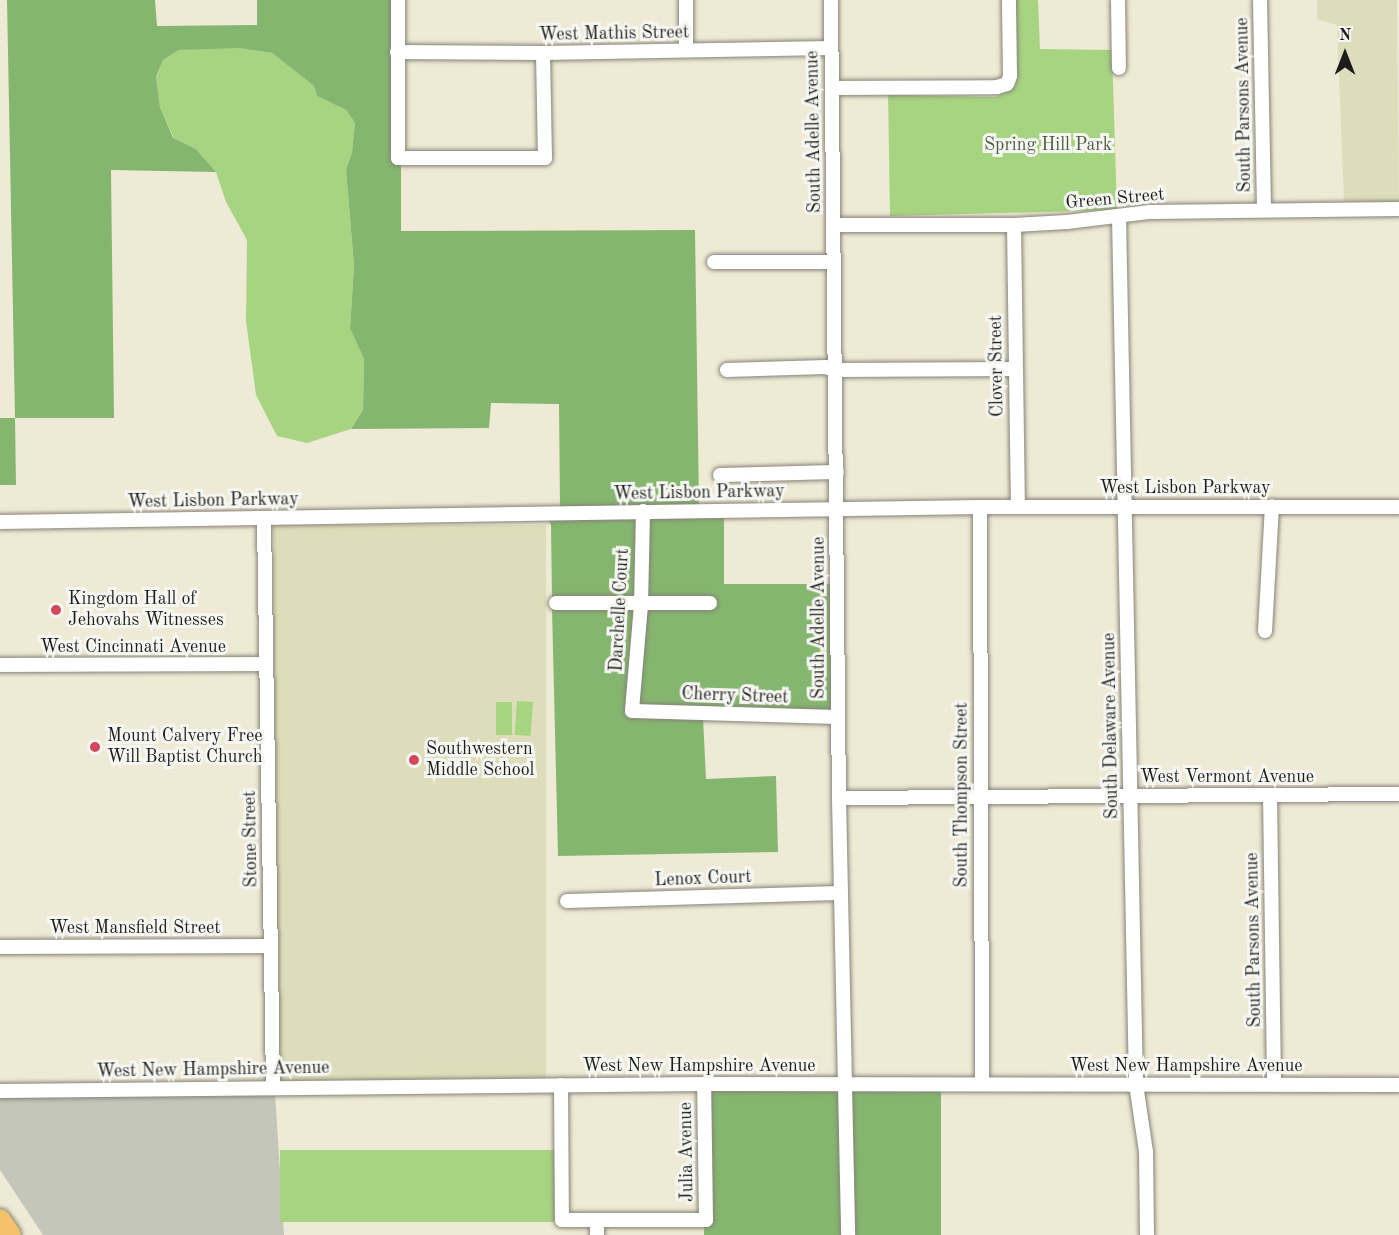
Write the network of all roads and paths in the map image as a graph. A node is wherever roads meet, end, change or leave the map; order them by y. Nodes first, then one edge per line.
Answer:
1 (398, 0) edge
2 (686, 0) edge
3 (831, 0) edge
4 (1009, 0) edge
5 (1118, 0) edge
6 (1260, 0) edge
7 (831, 48) junction
8 (686, 50) junction
9 (397, 52) junction
10 (543, 53) junction
11 (1119, 69) dead end
12 (832, 88) junction
13 (1399, 209) edge
14 (1264, 210) junction
15 (1119, 216) junction
16 (833, 225) junction
17 (1014, 225) junction
18 (714, 262) dead end
19 (834, 262) junction
20 (1015, 369) junction
21 (727, 370) dead end
22 (836, 370) junction
23 (837, 472) junction
24 (720, 475) dead end
25 (1126, 506) junction
26 (1272, 506) junction
27 (980, 507) junction
28 (1018, 507) junction
29 (1399, 507) edge
30 (837, 509) junction
31 (643, 511) junction
32 (264, 519) junction
33 (0, 522) edge
34 (556, 603) dead end
35 (710, 603) dead end
36 (641, 604) junction
37 (1265, 631) dead end
38 (266, 664) junction
39 (0, 665) edge
40 (632, 711) joint
41 (838, 717) junction
42 (1399, 794) edge
43 (1270, 795) junction
44 (1130, 796) junction
45 (979, 797) junction
46 (838, 798) junction
47 (840, 893) junction
48 (567, 901) dead end
49 (270, 946) junction
50 (0, 947) edge
51 (704, 1084) junction
52 (843, 1084) junction
53 (982, 1084) junction
54 (1136, 1084) junction
55 (1274, 1084) junction
56 (561, 1085) junction
57 (1399, 1085) edge
58 (273, 1088) junction
59 (0, 1091) edge
60 (0, 1219) edge
61 (597, 1220) junction
62 (11, 1235) edge
63 (597, 1235) edge
64 (848, 1235) edge
65 (1147, 1235) edge

1 - 9 street
2 - 8 street
3 - 7 street, South Adelle Avenue
4 - 12 street
5 - 11 street
6 - 14 street, South Parsons Avenue
7 - 8 street, West Mathis Street
7 - 12 street, South Adelle Avenue
8 - 10 street, West Mathis Street
9 - 10 street, West Mathis Street
9 - 10 street
12 - 16 street, South Adelle Avenue
13 - 14 street, Green Street
14 - 15 street, Green Street
15 - 17 street, Green Street
15 - 25 street, South Delaware Avenue
16 - 17 street, Green Street
16 - 19 street, South Adelle Avenue
17 - 20 street, Clover Street
18 - 19 street
19 - 22 street, South Adelle Avenue
20 - 22 street
20 - 28 street, Clover Street
21 - 22 street
22 - 23 street, South Adelle Avenue
23 - 24 street
23 - 30 street, South Adelle Avenue
25 - 26 street, West Lisbon Parkway
25 - 28 street, West Lisbon Parkway
25 - 44 street, South Delaware Avenue
26 - 29 street, West Lisbon Parkway
26 - 37 street
27 - 28 street, West Lisbon Parkway
27 - 30 street, West Lisbon Parkway
27 - 45 street, South Thompson Street
30 - 31 street, West Lisbon Parkway
30 - 41 street, South Adelle Avenue
31 - 32 street, West Lisbon Parkway
31 - 36 street, Darchelle Court
32 - 33 street, West Lisbon Parkway
32 - 38 street, Stone Street
34 - 36 street
35 - 36 street
36 - 40 street, Darchelle Court
38 - 39 street, West Cincinnati Avenue
38 - 49 street, Stone Street
40 - 41 street, Cherry Street
41 - 46 street, South Adelle Avenue
42 - 43 street, West Vermont Avenue
43 - 44 street, West Vermont Avenue
43 - 55 street, South Parsons Avenue
44 - 45 street, West Vermont Avenue
44 - 54 street, South Delaware Avenue
45 - 46 street, West Vermont Avenue
45 - 53 street, South Thompson Street
46 - 47 street, South Adelle Avenue
47 - 48 street, Lenox Court
47 - 52 street, South Adelle Avenue
49 - 50 street, West Mansfield Street
49 - 58 street, Stone Street
51 - 52 street, West New Hampshire Avenue
51 - 56 street, West New Hampshire Avenue
51 - 61 street, Julia Avenue
52 - 53 street, West New Hampshire Avenue
52 - 64 street, South Adelle Avenue
53 - 54 street, West New Hampshire Avenue
54 - 55 street, West New Hampshire Avenue
54 - 65 street, South Delaware Avenue
55 - 57 street, West New Hampshire Avenue
56 - 58 street, West New Hampshire Avenue
56 - 61 street
58 - 59 street, West New Hampshire Avenue
60 - 62 highway
61 - 63 street

